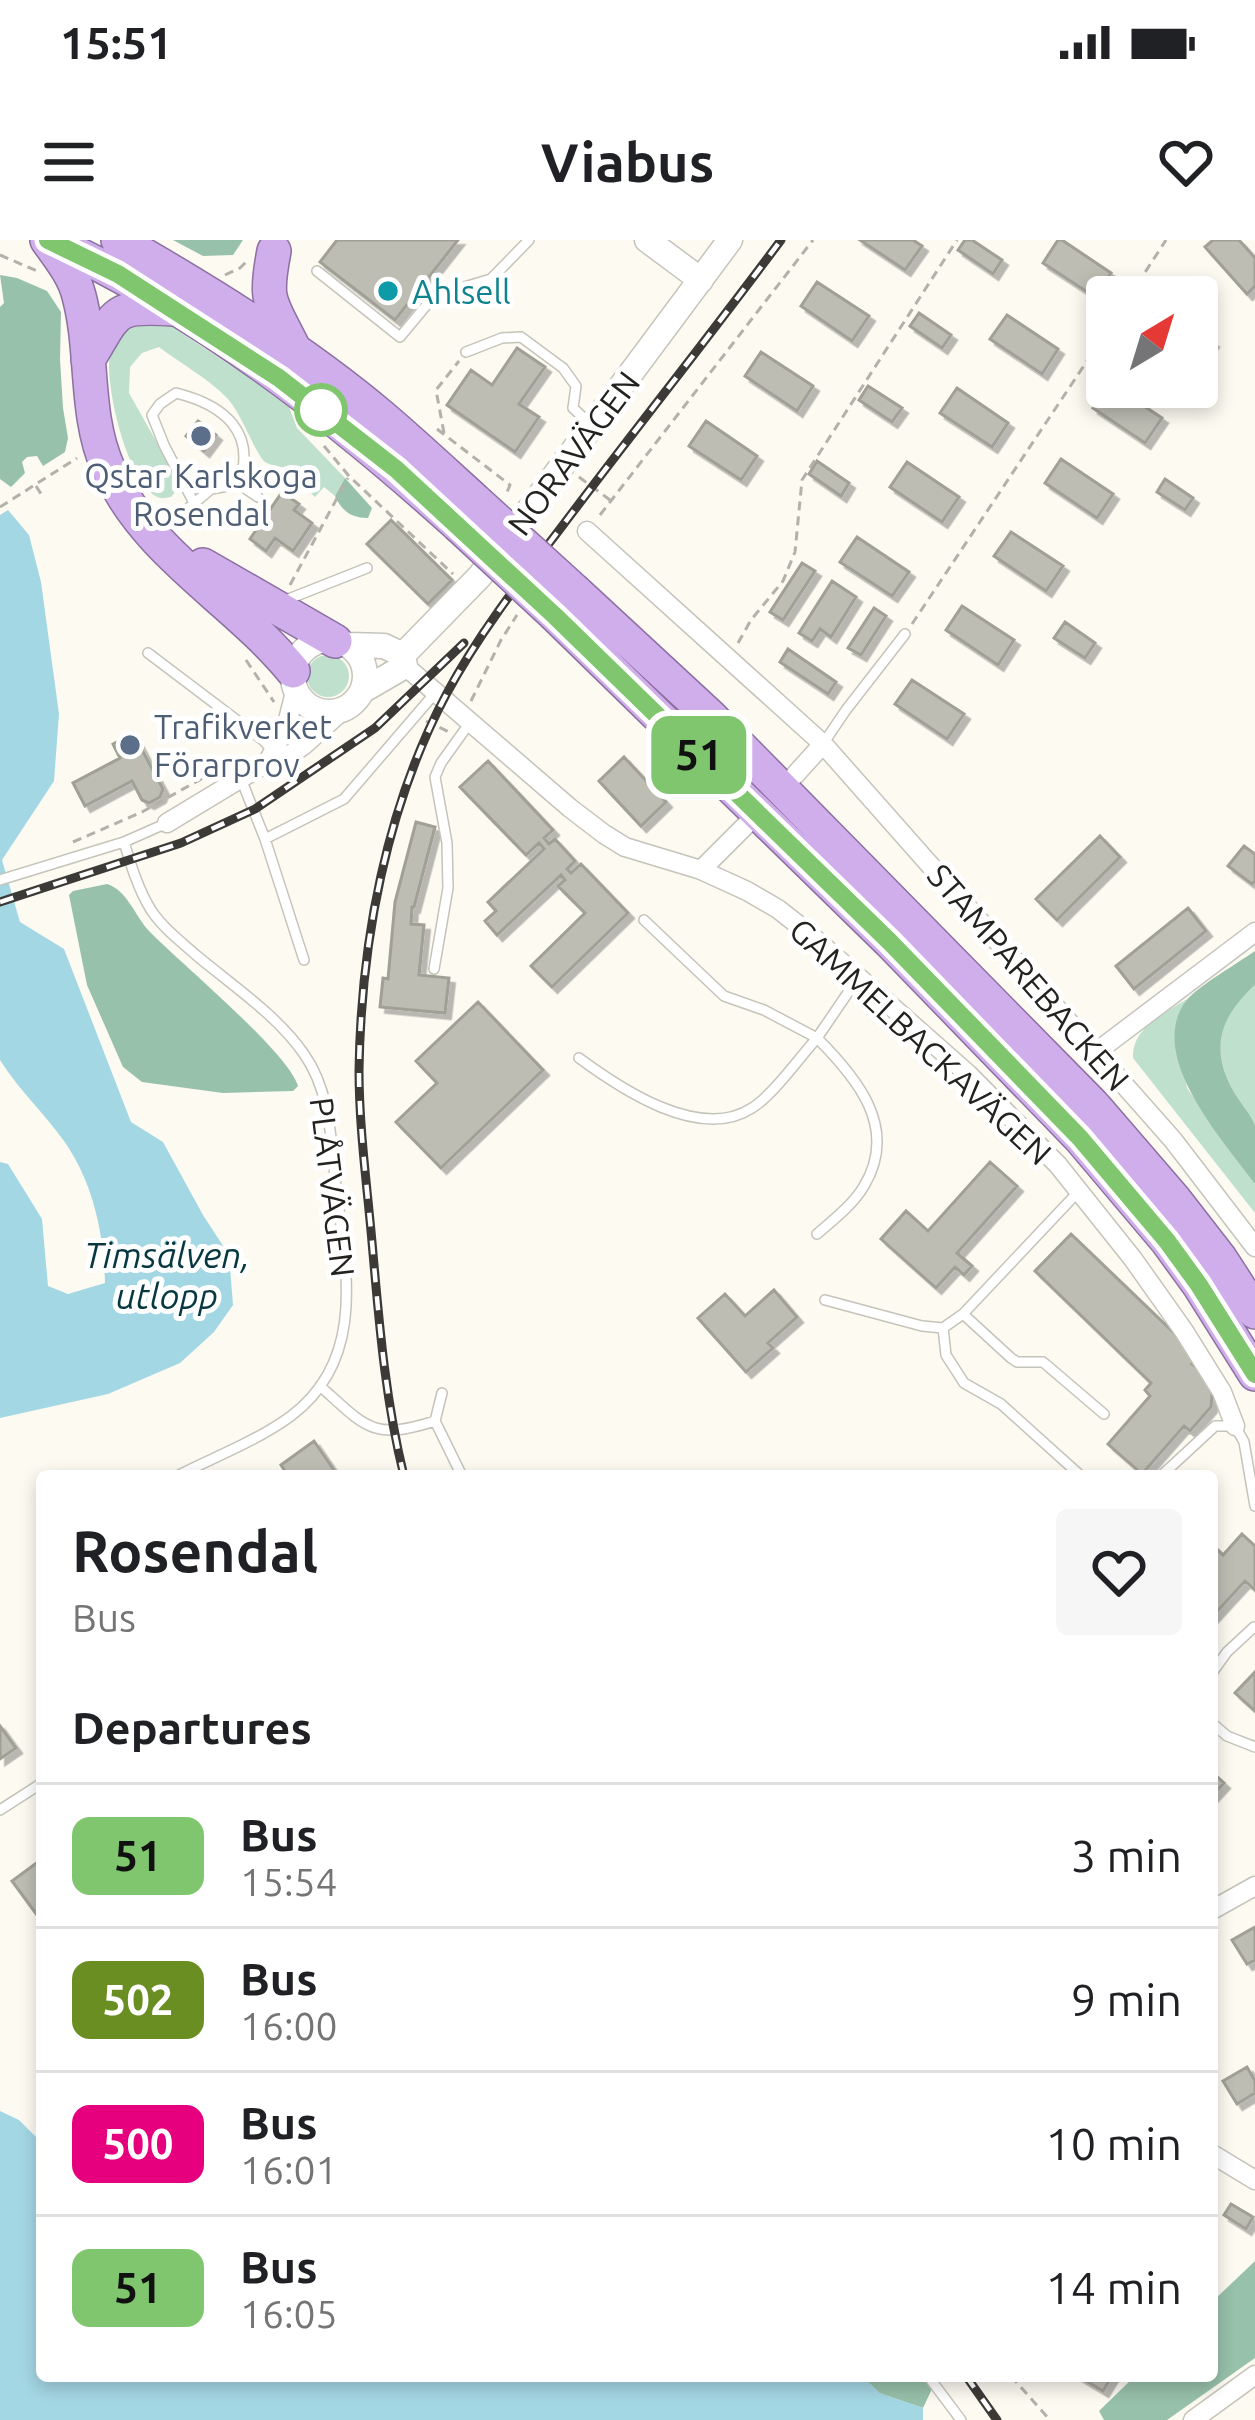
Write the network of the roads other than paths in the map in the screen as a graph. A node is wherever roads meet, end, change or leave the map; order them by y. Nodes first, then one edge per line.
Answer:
1 (118, 240) edge
2 (529, 240) edge
3 (647, 240) edge
4 (730, 240) edge
5 (269, 249) edge
6 (43, 250) edge
7 (317, 271) dead end
8 (701, 280) junction
9 (197, 290) junction
10 (466, 352) road end
11 (296, 353) junction
12 (88, 360) junction
13 (593, 427) junction
14 (239, 484) junction
15 (258, 497) dead end
16 (194, 503) junction
17 (468, 514) junction
18 (587, 531) road end
19 (155, 536) junction
20 (368, 568) dead end
21 (553, 603) junction
22 (264, 609) junction
23 (904, 634) road end
24 (342, 643) junction
25 (148, 652) dead end
26 (404, 660) junction
27 (294, 681) junction
28 (436, 692) junction
29 (353, 700) junction
30 (467, 718) junction
31 (823, 744) junction
32 (270, 756) junction
33 (795, 775) dead end
34 (241, 779) junction
35 (167, 823) joint
36 (748, 823) dead end
37 (265, 839) junction
38 (124, 842) junction
39 (701, 871) junction
40 (0, 880) edge
41 (644, 920) dead end
42 (1255, 932) edge
43 (304, 960) dead end
44 (434, 969) dead end
45 (858, 978) junction
46 (817, 1038) junction
47 (1095, 1053) junction
48 (579, 1058) dead end
49 (1079, 1191) junction
50 (817, 1234) dead end
51 (1255, 1247) edge
52 (825, 1300) dead end
53 (1255, 1312) edge
54 (963, 1314) junction
55 (943, 1328) junction
56 (1255, 1374) edge
57 (320, 1387) junction
58 (442, 1393) dead end
59 (1104, 1414) dead end
60 (435, 1421) junction
61 (1235, 1426) junction
62 (189, 1470) edge
63 (459, 1470) edge
64 (1074, 1470) edge
65 (1167, 1470) edge
66 (1255, 1506) edge
67 (1254, 1627) edge
68 (1218, 1664) edge
69 (1218, 1728) edge
70 (1255, 1748) edge
71 (36, 1787) edge
72 (0, 1810) edge
73 (1255, 1886) edge
74 (1218, 1907) edge
75 (1255, 2157) edge
76 (1218, 2158) edge
77 (1247, 2175) edge
78 (1255, 2375) edge
79 (932, 2382) edge
80 (961, 2420) edge
81 (1193, 2420) edge

1 - 9 highway
2 - 7 lane
3 - 8 street
4 - 8 street, NORAVÄGEN
5 - 9 highway
5 - 11 highway
6 - 9 highway
6 - 12 highway
8 - 13 street, NORAVÄGEN
9 - 11 highway
9 - 12 highway
9 - 17 highway
10 - 13 lane
11 - 17 highway
12 - 19 highway
13 - 26 street, NORAVÄGEN
14 - 15 lane
14 - 16 lane
14 - 16 lane
16 - 19 lane
17 - 21 highway, bridge
18 - 31 street, STAMPAREBACKEN
19 - 22 highway
20 - 22 lane
21 - 53 highway
21 - 56 highway
22 - 24 highway
22 - 27 highway
23 - 31 lane
24 - 26 street
24 - 27 street
24 - 29 street
25 - 32 lane
26 - 28 street, GAMMELBACKAVÄGEN
26 - 29 street, NORAVÄGEN
27 - 29 street
27 - 32 street
28 - 30 street, GAMMELBACKAVÄGEN
28 - 37 lane
29 - 32 street
30 - 39 street, GAMMELBACKAVÄGEN
30 - 44 lane
31 - 33 street
31 - 47 street, STAMPAREBACKEN
32 - 34 street
34 - 35 street
34 - 37 lane
35 - 38 lane
36 - 39 street
37 - 43 lane
38 - 40 lane
38 - 57 lane, PLÅTVÄGEN
39 - 45 street, GAMMELBACKAVÄGEN
41 - 46 lane
42 - 47 street
45 - 46 lane
45 - 49 street, GAMMELBACKAVÄGEN
46 - 48 lane
46 - 50 lane
47 - 51 street, STAMPAREBACKEN
49 - 54 lane
49 - 61 street, GAMMELBACKAVÄGEN
52 - 55 lane
54 - 55 lane
54 - 59 lane
55 - 64 lane
57 - 60 lane
57 - 62 lane
58 - 60 lane
60 - 63 lane
61 - 65 lane
61 - 66 lane
67 - 68 lane
69 - 70 lane
71 - 72 lane
73 - 74 street
75 - 77 street
76 - 77 street
78 - 81 street
79 - 80 lane

